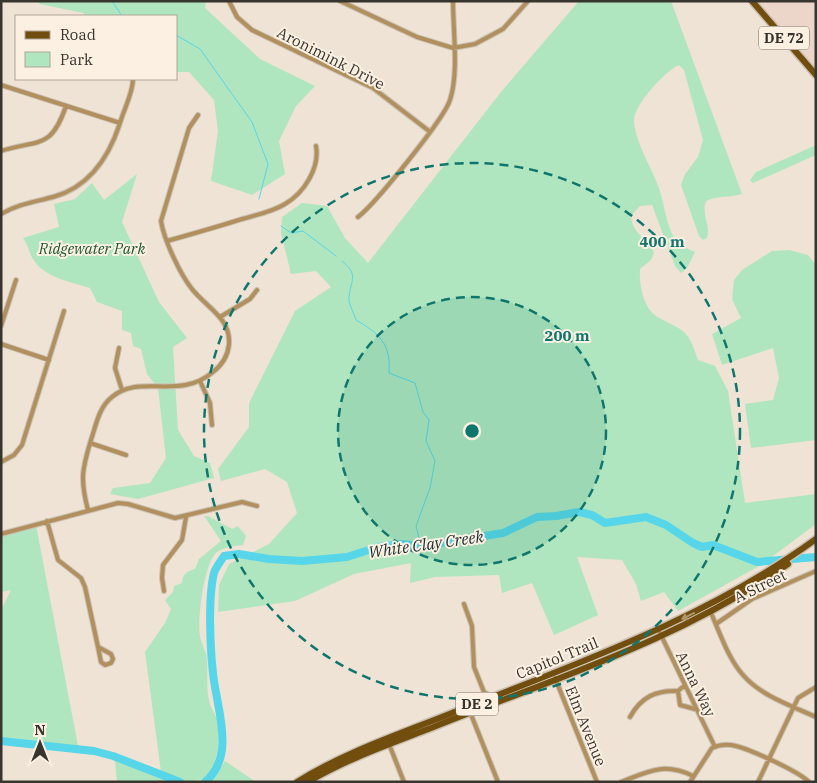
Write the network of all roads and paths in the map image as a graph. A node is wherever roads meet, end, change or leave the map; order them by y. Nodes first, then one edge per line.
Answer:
1 (229, 1) edge
2 (340, 1) edge
3 (453, 1) edge
4 (528, 1) edge
5 (752, 1) edge
6 (453, 48) junction
7 (816, 75) edge
8 (133, 80) edge
9 (1, 85) edge
10 (66, 106) junction
11 (198, 115) dead end
12 (120, 123) junction
13 (430, 131) junction
14 (316, 146) dead end
15 (1, 151) edge
16 (1, 214) edge
17 (358, 218) dead end
18 (167, 241) junction
19 (16, 280) dead end
20 (257, 290) dead end
21 (64, 311) dead end
22 (220, 317) junction
23 (1, 326) edge
24 (1, 344) edge
25 (119, 348) dead end
26 (49, 360) junction
27 (200, 382) junction
28 (122, 390) junction
29 (212, 425) dead end
30 (90, 443) junction
31 (126, 455) dead end
32 (1, 462) edge
33 (257, 506) dead end
34 (88, 510) junction
35 (186, 517) junction
36 (46, 521) junction
37 (1, 534) edge
38 (816, 539) edge
39 (816, 544) edge
40 (816, 571) edge
41 (755, 583) junction
42 (164, 591) dead end
43 (464, 604) dead end
44 (711, 613) junction
45 (716, 624) junction
46 (659, 630) junction
47 (662, 638) junction
48 (98, 647) junction
49 (555, 678) junction
50 (684, 686) junction
51 (816, 686) edge
52 (678, 691) junction
53 (484, 692) junction
54 (492, 697) junction
55 (481, 702) junction
56 (794, 707) junction
57 (695, 709) junction
58 (470, 712) junction
59 (630, 717) dead end
60 (816, 718) edge
61 (390, 744) junction
62 (714, 747) junction
63 (768, 760) junction
64 (693, 776) junction
65 (309, 781) edge
66 (297, 782) edge
67 (404, 782) edge
68 (498, 782) edge
69 (597, 782) edge
70 (621, 782) edge
71 (690, 782) edge
72 (758, 782) edge
73 (809, 782) edge

1 - 13 street, Aronimink Drive
2 - 6 street
3 - 6 street
4 - 6 street
5 - 7 main road, DE 72
6 - 13 street
8 - 12 street
9 - 10 street
10 - 12 street
10 - 15 street
11 - 18 street
12 - 16 street
13 - 17 street
14 - 18 street
18 - 22 street
19 - 23 street
20 - 22 street
21 - 26 street
22 - 27 street
24 - 26 street
25 - 28 street
26 - 32 street
27 - 28 street
27 - 29 street
28 - 30 street
30 - 31 street
30 - 34 street
33 - 35 street
34 - 35 street
34 - 36 street
35 - 42 street
36 - 37 street
36 - 48 street
38 - 41 main road, Capitol Trail / DE 2
39 - 41 main road, Capitol Trail / DE 2
40 - 45 street, A Street
41 - 44 main road, Capitol Trail / DE 2
41 -> 46 main road, Capitol Trail / DE 2
43 - 53 street
44 - 45 street
44 - 47 main road, Capitol Trail / DE 2
45 - 56 street
46 - 47 street, Anna Way
46 - 54 main road, Capitol Trail / DE 2
47 - 49 main road, Capitol Trail / DE 2
47 - 50 street, Anna Way
48 - 48 street
49 - 58 main road, Capitol Trail / DE 2
49 - 69 street, Elm Avenue
50 - 52 street
50 - 57 street, Anna Way
51 - 56 street
52 - 57 street
52 - 59 street
53 - 54 street
53 - 55 street
54 - 55 main road, Capitol Trail / DE 2
55 - 66 main road, Capitol Trail / DE 2
56 - 60 street
56 - 63 street
57 - 62 street, Anna Way
58 - 61 main road, Capitol Trail / DE 2
58 - 68 street
61 - 65 main road, Capitol Trail / DE 2
61 - 67 street
62 - 63 street
62 - 64 street
63 - 72 street
63 - 73 street
64 - 70 street
64 - 71 street

